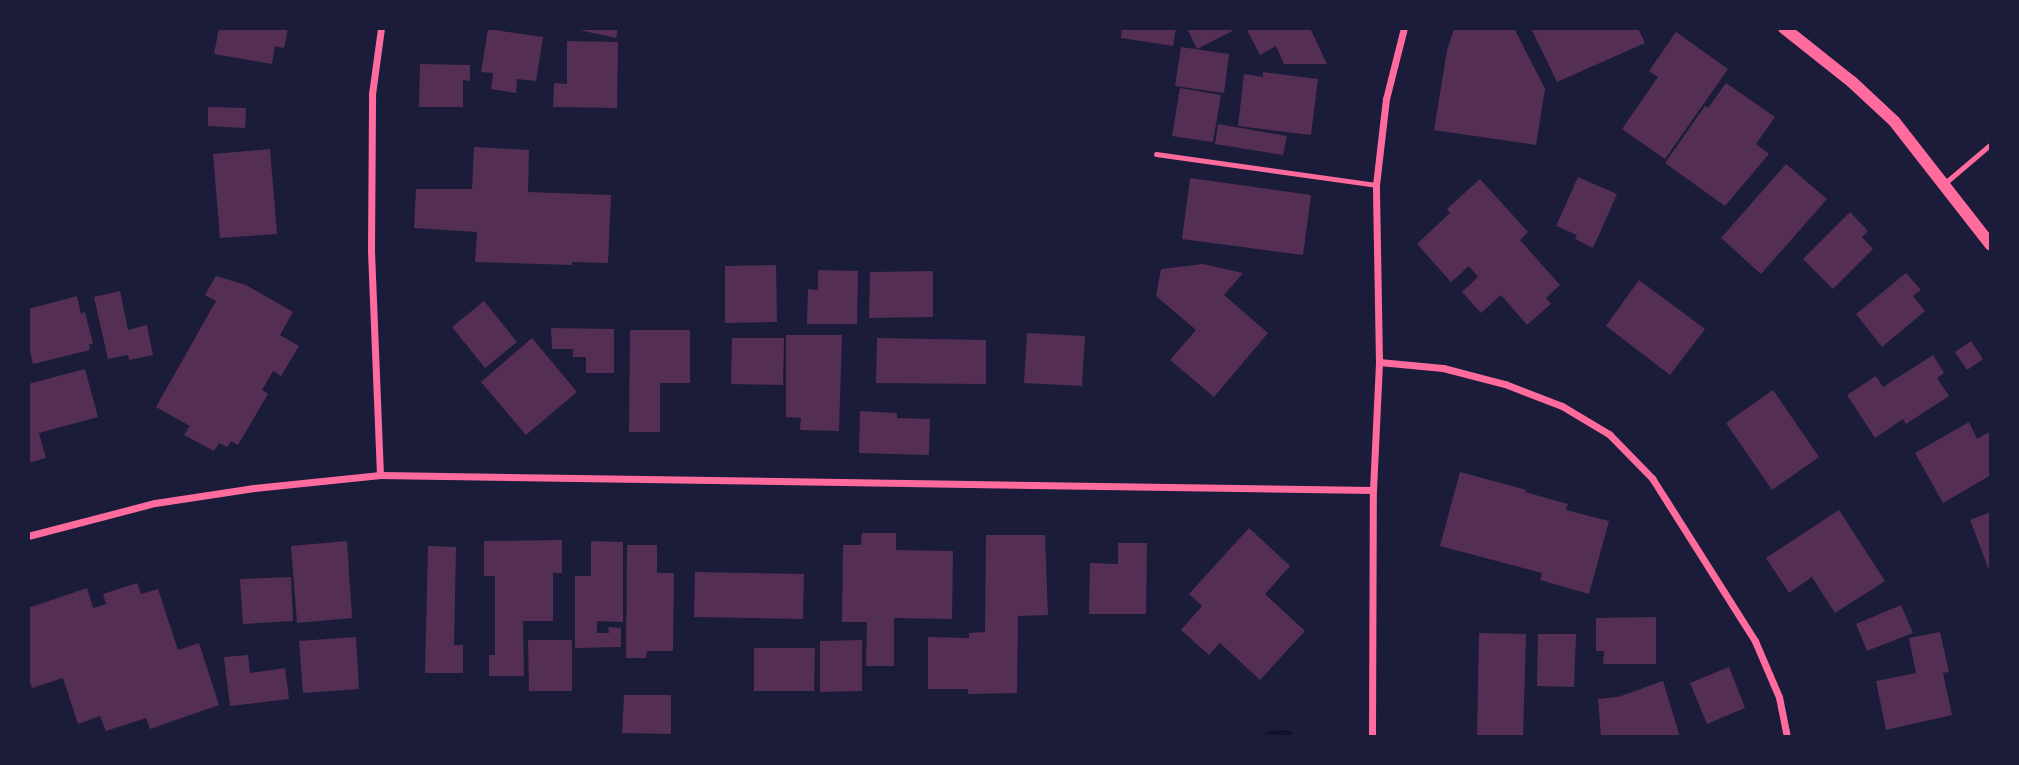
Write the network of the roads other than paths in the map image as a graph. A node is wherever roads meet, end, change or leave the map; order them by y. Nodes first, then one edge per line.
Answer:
1 (381, 28) edge
2 (1404, 28) edge
3 (1784, 28) edge
4 (1991, 144) edge
5 (1156, 154) dead end
6 (1945, 183) junction
7 (1377, 185) junction
8 (1991, 245) edge
9 (1379, 362) junction
10 (380, 475) junction
11 (1373, 490) junction
12 (28, 536) edge
13 (1372, 737) edge
14 (1787, 737) edge

1 - 10 street
2 - 7 street
3 - 6 street
4 - 6 lane
5 - 7 lane
6 - 8 street
7 - 9 street
9 - 11 street
9 - 14 street
10 - 11 street
10 - 12 street
11 - 13 street

